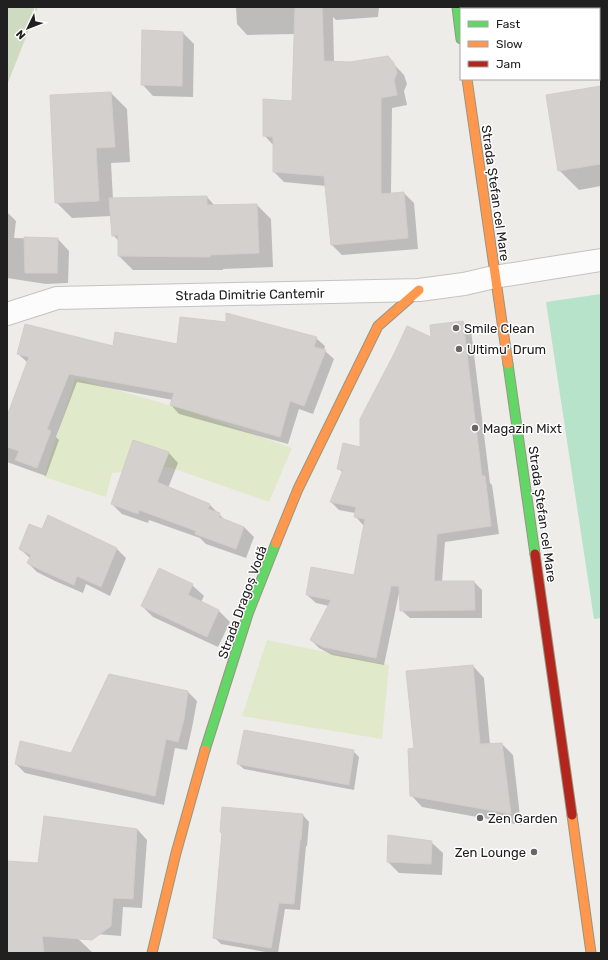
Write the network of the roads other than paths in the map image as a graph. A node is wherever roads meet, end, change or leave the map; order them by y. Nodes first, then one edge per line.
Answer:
1 (457, 7) edge
2 (460, 31) edge
3 (466, 80) edge
4 (601, 260) edge
5 (494, 277) junction
6 (419, 290) junction
7 (7, 314) edge
8 (152, 953) edge
9 (591, 953) edge

1 - 2 street
3 - 5 street, Strada Ștefan cel Mare
4 - 5 street, Strada Dimitrie Cantemir
5 - 6 street, Strada Dimitrie Cantemir
5 - 9 street, Strada Ștefan cel Mare
6 - 7 street, Strada Dimitrie Cantemir
6 - 8 street, Strada Dragoș Vodă

